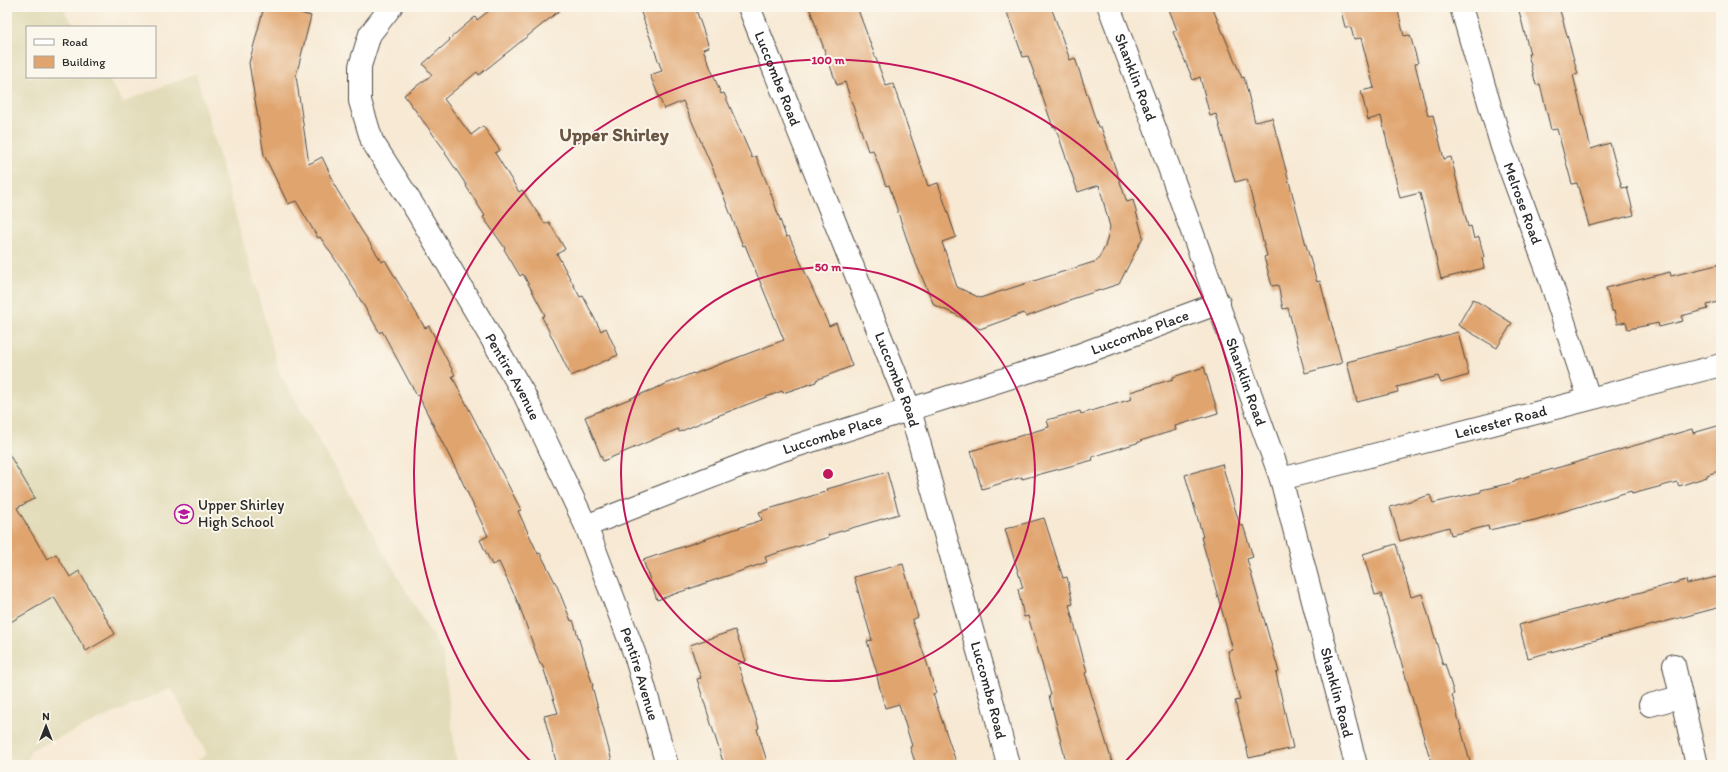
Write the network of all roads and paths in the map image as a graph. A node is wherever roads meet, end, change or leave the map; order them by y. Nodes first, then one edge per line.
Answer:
1 (391, 7) edge
2 (749, 7) edge
3 (1109, 7) edge
4 (1460, 7) edge
5 (1219, 303) junction
6 (1721, 365) edge
7 (1589, 398) junction
8 (910, 410) junction
9 (1281, 479) junction
10 (586, 526) junction
11 (1674, 665) dead end
12 (1680, 697) junction
13 (1650, 705) dead end
14 (667, 765) edge
15 (1008, 765) edge
16 (1356, 765) edge
17 (1697, 765) edge

1 - 10 street, Pentire Avenue
2 - 8 street, Luccombe Road
3 - 5 street, Shanklin Road
4 - 7 street, Melrose Road
5 - 8 street, Luccombe Place
5 - 9 street, Shanklin Road
6 - 7 street, Leicester Road
7 - 9 street, Leicester Road
8 - 10 street, Luccombe Place
8 - 15 street, Luccombe Road
9 - 16 street, Shanklin Road
10 - 14 street, Pentire Avenue
11 - 12 street
12 - 13 street
12 - 17 street

